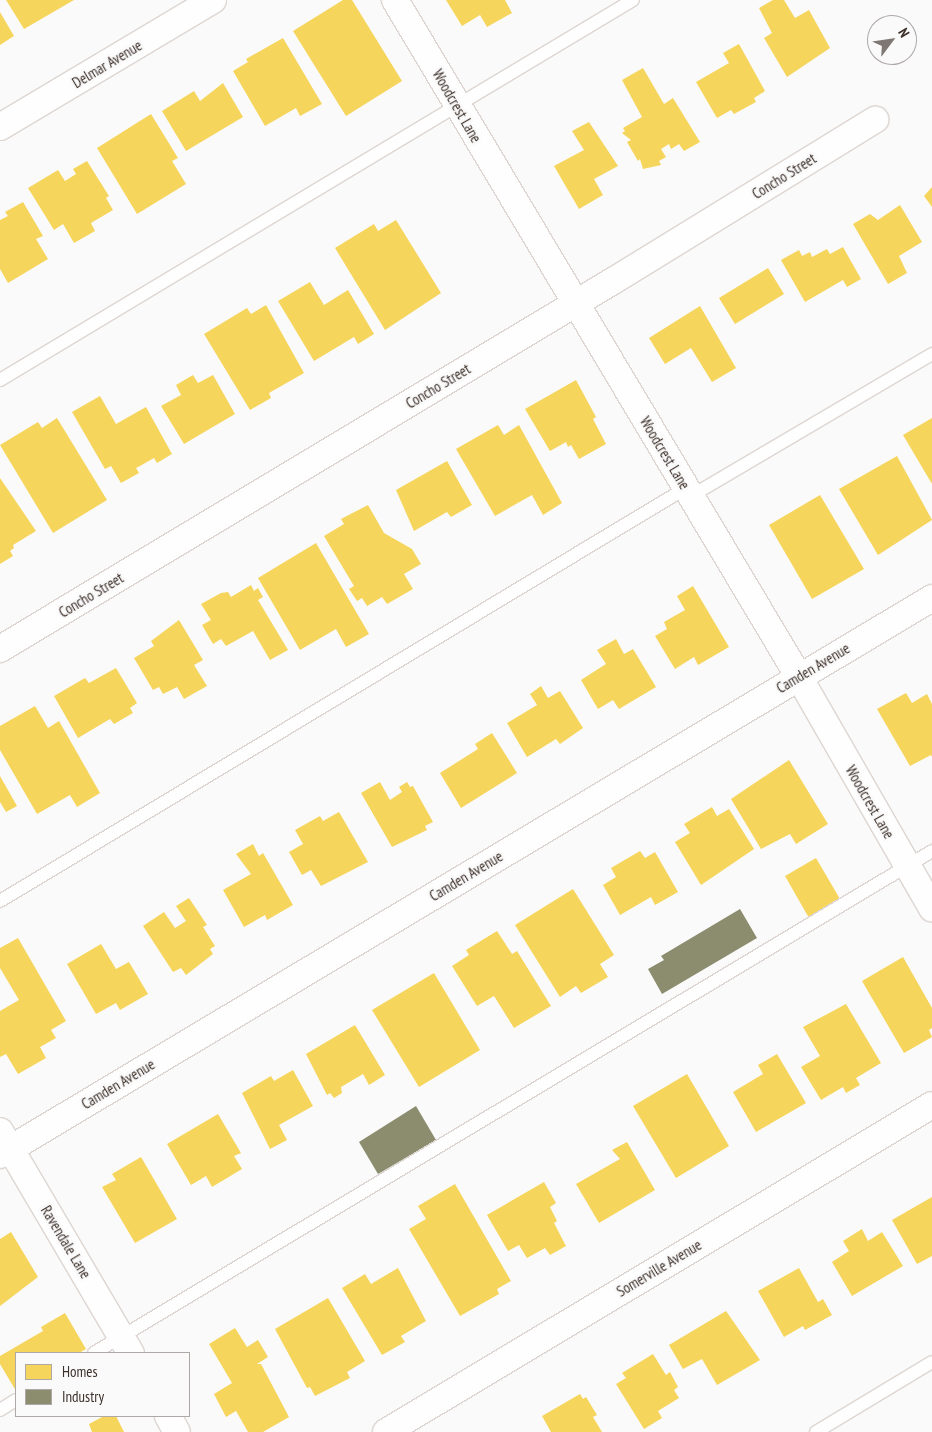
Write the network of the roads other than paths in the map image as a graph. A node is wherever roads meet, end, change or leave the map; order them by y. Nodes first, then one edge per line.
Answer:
1 (213, 0) edge
2 (395, 0) edge
3 (633, 0) edge
4 (458, 106) junction
5 (874, 120) dead end
6 (0, 127) edge
7 (574, 305) junction
8 (932, 354) edge
9 (0, 380) edge
10 (688, 492) junction
11 (932, 598) edge
12 (0, 649) edge
13 (799, 677) junction
14 (932, 851) edge
15 (907, 866) junction
16 (0, 901) edge
17 (932, 908) edge
18 (932, 1105) edge
19 (3, 1145) edge
20 (126, 1345) edge
21 (98, 1352) edge
22 (932, 1362) edge
23 (15, 1401) edge
24 (0, 1410) edge
25 (169, 1417) edge
26 (177, 1432) edge
27 (386, 1432) edge
28 (816, 1432) edge

1 - 6 street, Delmar Avenue
2 - 4 street, Woodcrest Lane
3 - 4 lane
4 - 7 street, Woodcrest Lane
4 - 9 lane
5 - 7 street, Concho Street
7 - 10 street, Woodcrest Lane
7 - 12 street, Concho Street
8 - 10 lane
10 - 13 street, Woodcrest Lane
10 - 16 lane
11 - 13 street, Camden Avenue
13 - 15 street, Woodcrest Lane
13 - 19 street, Camden Avenue
14 - 15 lane
15 - 17 street, Woodcrest Lane
15 - 20 lane
18 - 27 street, Somerville Avenue
19 - 20 street, Ravendale Lane
20 - 21 lane
22 - 28 lane
23 - 24 lane
25 - 26 street

